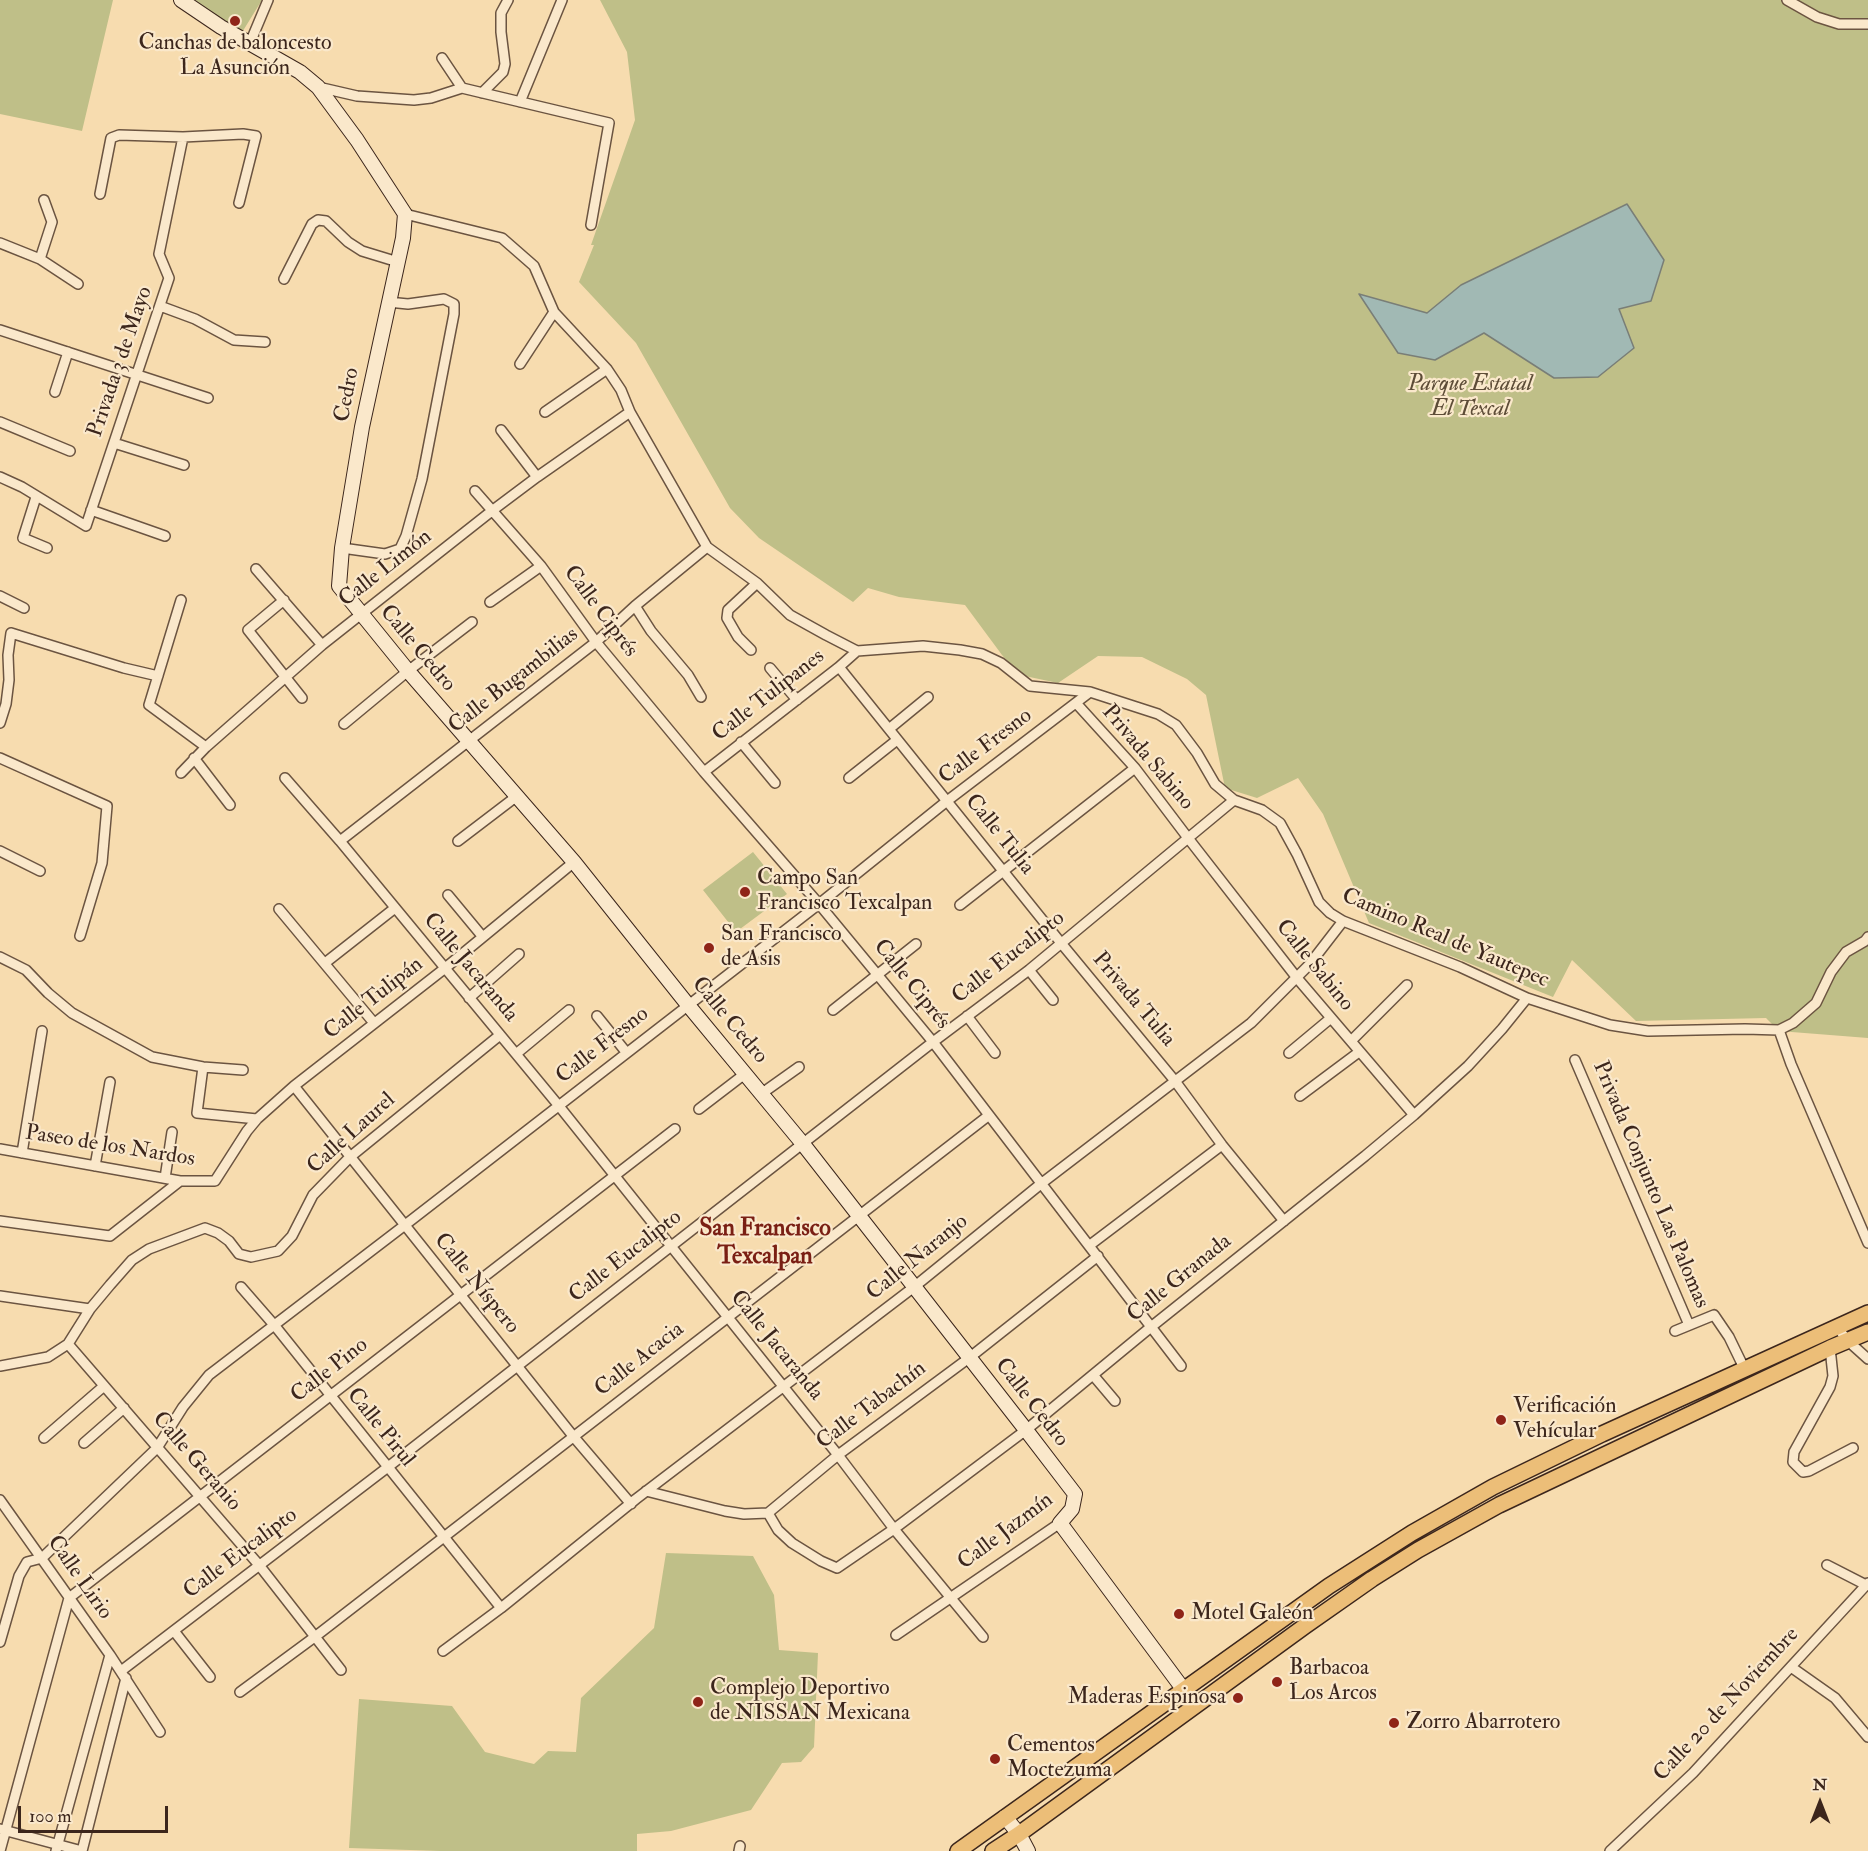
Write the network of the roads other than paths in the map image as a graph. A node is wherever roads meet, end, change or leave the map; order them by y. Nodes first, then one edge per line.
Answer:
1 (181, 0) edge
2 (268, 0) edge
3 (507, 0) edge
4 (562, 0) edge
5 (1787, 0) edge
6 (1868, 24) edge
7 (250, 43) junction
8 (442, 58) dead end
9 (318, 87) junction
10 (462, 88) junction
11 (482, 93) junction
12 (520, 102) junction
13 (183, 137) junction
14 (100, 194) dead end
15 (44, 200) dead end
16 (239, 203) dead end
17 (405, 214) junction
18 (591, 225) dead end
19 (0, 243) edge
20 (40, 259) junction
21 (398, 262) junction
22 (284, 279) dead end
23 (78, 284) dead end
24 (388, 302) junction
25 (160, 306) junction
26 (554, 312) junction
27 (0, 330) edge
28 (265, 342) dead end
29 (68, 352) junction
30 (520, 364) dead end
31 (607, 369) junction
32 (137, 375) junction
33 (54, 392) dead end
34 (208, 398) dead end
35 (545, 412) dead end
36 (630, 412) junction
37 (0, 422) edge
38 (501, 430) dead end
39 (114, 443) junction
40 (70, 451) dead end
41 (184, 465) dead end
42 (0, 477) edge
43 (537, 477) junction
44 (475, 491) dead end
45 (36, 497) junction
46 (91, 510) junction
47 (493, 510) junction
48 (165, 536) dead end
49 (707, 547) junction
50 (47, 548) dead end
51 (342, 548) junction
52 (541, 566) junction
53 (256, 569) dead end
54 (757, 583) junction
55 (339, 586) joint
56 (0, 596) edge
57 (182, 600) dead end
58 (284, 600) junction
59 (490, 603) dead end
60 (635, 606) junction
61 (24, 608) dead end
62 (361, 614) junction
63 (472, 622) dead end
64 (596, 642) junction
65 (322, 645) junction
66 (751, 650) dead end
67 (857, 651) junction
68 (839, 667) junction
69 (770, 668) dead end
70 (408, 671) junction
71 (158, 676) junction
72 (285, 676) junction
73 (1090, 692) junction
74 (701, 697) dead end
75 (928, 697) dead end
76 (302, 698) dead end
77 (797, 700) junction
78 (1076, 704) junction
79 (0, 723) edge
80 (344, 724) dead end
81 (889, 729) junction
82 (897, 740) junction
83 (468, 741) junction
84 (741, 742) junction
85 (206, 747) junction
86 (0, 758) edge
87 (194, 759) junction
88 (1135, 768) junction
89 (704, 772) junction
90 (181, 773) dead end
91 (285, 778) dead end
92 (849, 778) dead end
93 (775, 783) dead end
94 (517, 796) junction
95 (1234, 800) junction
96 (946, 801) junction
97 (230, 805) dead end
98 (1188, 838) junction
99 (340, 841) junction
100 (458, 841) dead end
101 (0, 851) edge
102 (574, 862) junction
103 (40, 871) dead end
104 (1004, 872) junction
105 (448, 895) dead end
106 (819, 903) junction
107 (960, 905) dead end
108 (395, 908) junction
109 (279, 909) dead end
110 (1343, 921) junction
111 (80, 936) dead end
112 (482, 936) junction
113 (1868, 937) edge
114 (1061, 943) junction
115 (916, 944) dead end
116 (519, 954) dead end
117 (0, 957) edge
118 (325, 963) junction
119 (444, 969) junction
120 (1029, 970) junction
121 (877, 974) junction
122 (1297, 978) junction
123 (1407, 985) dead end
124 (469, 998) junction
125 (1527, 998) junction
126 (1053, 1000) dead end
127 (688, 1005) junction
128 (568, 1010) dead end
129 (833, 1010) dead end
130 (597, 1016) dead end
131 (968, 1016) junction
132 (1331, 1018) junction
133 (374, 1023) junction
134 (1779, 1030) junction
135 (42, 1031) dead end
136 (500, 1035) junction
137 (1351, 1041) junction
138 (933, 1042) junction
139 (626, 1052) junction
140 (1359, 1052) junction
141 (995, 1053) dead end
142 (1289, 1053) dead end
143 (516, 1054) junction
144 (1575, 1060) dead end
145 (203, 1067) junction
146 (799, 1067) dead end
147 (243, 1070) dead end
148 (746, 1073) junction
149 (110, 1082) dead end
150 (1175, 1082) junction
151 (294, 1086) junction
152 (761, 1094) junction
153 (1300, 1096) dead end
154 (559, 1106) junction
155 (699, 1109) dead end
156 (1414, 1115) junction
157 (988, 1116) junction
158 (257, 1119) junction
159 (675, 1129) dead end
160 (172, 1132) dead end
161 (803, 1144) junction
162 (1222, 1145) junction
163 (0, 1149) edge
164 (22, 1153) junction
165 (350, 1157) junction
166 (94, 1166) junction
167 (614, 1174) junction
168 (165, 1178) junction
169 (180, 1181) junction
170 (215, 1181) joint
171 (1042, 1183) junction
172 (858, 1216) junction
173 (0, 1221) edge
174 (1284, 1221) junction
175 (405, 1226) junction
176 (1868, 1243) edge
177 (1089, 1245) junction
178 (672, 1246) junction
179 (1098, 1256) junction
180 (241, 1287) dead end
181 (914, 1287) junction
182 (461, 1295) junction
183 (0, 1296) edge
184 (90, 1309) junction
185 (1868, 1313) edge
186 (728, 1317) junction
187 (1689, 1325) junction
188 (275, 1326) junction
189 (1151, 1327) junction
190 (1837, 1327) junction
191 (1675, 1331) dead end
192 (1868, 1332) edge
193 (1848, 1341) junction
194 (68, 1344) junction
195 (1830, 1348) junction
196 (969, 1358) junction
197 (1868, 1359) edge
198 (0, 1366) edge
199 (518, 1366) junction
200 (1180, 1366) dead end
201 (1745, 1370) junction
202 (1093, 1375) junction
203 (104, 1386) junction
204 (783, 1387) junction
205 (330, 1396) junction
206 (1115, 1401) dead end
207 (124, 1408) junction
208 (1026, 1430) junction
209 (573, 1436) junction
210 (44, 1438) dead end
211 (84, 1443) dead end
212 (157, 1448) junction
213 (1854, 1448) dead end
214 (838, 1455) junction
215 (388, 1467) junction
216 (646, 1491) junction
217 (1075, 1494) joint
218 (200, 1495) junction
219 (0, 1500) edge
220 (631, 1504) junction
221 (768, 1513) junction
222 (1060, 1523) junction
223 (894, 1529) junction
224 (444, 1537) junction
225 (42, 1558) junction
226 (259, 1565) junction
227 (1827, 1565) dead end
228 (1867, 1584) edge
229 (69, 1598) junction
230 (951, 1598) junction
231 (501, 1608) junction
232 (174, 1631) junction
233 (896, 1635) dead end
234 (316, 1636) junction
235 (983, 1637) dead end
236 (0, 1642) edge
237 (443, 1651) dead end
238 (110, 1655) junction
239 (1791, 1667) junction
240 (341, 1670) dead end
241 (123, 1674) junction
242 (210, 1677) dead end
243 (1184, 1689) junction
244 (240, 1692) dead end
245 (1195, 1705) junction
246 (160, 1732) dead end
247 (1868, 1737) edge
248 (1005, 1817) junction
249 (990, 1828) junction
250 (3, 1830) edge
251 (1019, 1834) junction
252 (56, 1848) edge
253 (999, 1849) edge
254 (0, 1851) edge
255 (82, 1851) edge
256 (958, 1851) edge
257 (1029, 1851) edge
258 (1610, 1851) edge

1 - 7 street
2 - 7 street
3 - 11 street
4 - 12 street
5 - 6 street
7 - 9 street
8 - 10 street
9 - 10 street
9 - 17 street
10 - 11 street
11 - 12 street
12 - 18 street
13 - 14 street
13 - 16 street
13 - 25 street, Privada 3 de Mayo
15 - 20 street
17 - 21 street, Cedro
17 - 26 street
19 - 20 street
20 - 23 street
21 - 22 street
21 - 24 street, Cedro
24 - 51 street, Cedro
24 - 51 street
25 - 28 street
25 - 32 street, Privada 3 de Mayo
26 - 30 street
26 - 31 street
27 - 29 street
29 - 32 street
29 - 33 street
31 - 35 street
31 - 36 street
32 - 34 street
32 - 39 street, Privada 3 de Mayo
36 - 43 street, Calle Limón
36 - 49 street
37 - 40 street
38 - 43 street
39 - 41 street
39 - 46 street, Privada 3 de Mayo
42 - 45 street
43 - 47 street, Calle Limón
44 - 47 street, Calle Ciprés
45 - 46 street, Privada 3 de Mayo
45 - 50 street
46 - 48 street
47 - 52 street, Calle Ciprés
47 - 62 street, Calle Limón
49 - 54 street
49 - 60 street, Calle Bugambilias
51 - 55 street, Cedro
52 - 59 street
52 - 64 street, Calle Ciprés
53 - 58 street
54 - 66 street
54 - 67 street
55 - 62 street, Calle Cedro
56 - 61 street
57 - 71 street
58 - 65 street
58 - 72 street
60 - 64 street, Calle Bugambilias
60 - 74 street
62 - 65 street, Calle Limón
62 - 70 street, Calle Cedro
63 - 70 street
64 - 83 street, Calle Bugambilias
64 - 89 street, Calle Ciprés
65 - 72 street, Calle Limón
67 - 68 street, Calle Tulipanes
67 - 73 street, Camino Real de Yautepec
68 - 77 street, Calle Tulipanes
68 - 81 street, Calle Tulia
69 - 77 street
70 - 80 street
70 - 83 street, Calle Cedro
71 - 79 street
71 - 85 street
72 - 76 street
72 - 85 street, Calle Limón
73 - 78 street, Calle Fresno
73 - 95 street, Camino Real de Yautepec
75 - 81 street
77 - 84 street, Calle Tulipanes
78 - 88 street, Privada Sabino
78 - 96 street, Calle Fresno
81 - 82 street, Calle Tulia
82 - 92 street
82 - 96 street, Calle Tulia
83 - 94 street, Calle Cedro
83 - 99 street, Calle Bugambilias
84 - 89 street, Calle Tulipanes
84 - 93 street
85 - 87 street, Calle Limón
86 - 111 street
87 - 90 street, Calle Limón
87 - 97 street
88 - 98 street, Privada Sabino
88 - 104 street
89 - 106 street, Calle Ciprés
91 - 99 street, Calle Jacaranda
94 - 100 street
94 - 102 street, Calle Cedro
95 - 98 street, Calle Eucalipto
95 - 110 street, Camino Real de Yautepec
96 - 104 street, Calle Tulia
96 - 106 street, Calle Fresno
98 - 114 street, Calle Eucalipto
98 - 122 street, Calle Sabino
99 - 108 street, Calle Jacaranda
101 - 103 street
102 - 112 street, Calle Tulipán
102 - 127 street, Calle Cedro
104 - 107 street
104 - 114 street, Calle Tulia
105 - 112 street
106 - 121 street, Calle Ciprés
106 - 127 street, Calle Fresno
108 - 118 street
108 - 119 street, Calle Jacaranda
109 - 118 street
110 - 122 street, Calle Naranjo
110 - 125 street, Camino Real de Yautepec
112 - 119 street, Calle Tulipán
113 - 134 street
114 - 120 street, Calle Eucalipto
114 - 150 street, Privada Tulia
115 - 121 street
116 - 124 street
117 - 145 street
118 - 133 street
119 - 124 street, Calle Jacaranda
119 - 133 street, Calle Tulipán
120 - 126 street
120 - 131 street, Calle Eucalipto
121 - 129 street
121 - 138 street, Calle Ciprés
122 - 132 street, Calle Sabino
122 - 150 street, Calle Naranjo
123 - 137 street
124 - 136 street, Calle Jacaranda
125 - 134 street, Camino Real de Yautepec
125 - 156 street, Calle Granada
127 - 139 street, Calle Fresno
127 - 148 street, Calle Cedro
128 - 143 street
130 - 139 street
131 - 138 street, Calle Eucalipto
131 - 141 street
132 - 137 street, Calle Sabino
132 - 142 street
133 - 151 street, Calle Tulipán
134 - 176 street
135 - 164 street
136 - 143 street, Calle Jacaranda
136 - 165 street, Calle Laurel
137 - 140 street, Calle Sabino
138 - 157 street, Calle Ciprés
138 - 161 street, Calle Eucalipto
139 - 154 street, Calle Fresno
140 - 153 street
140 - 156 street, Calle Sabino
143 - 154 street, Calle Jacaranda
144 - 187 street, Privada Conjunto Las Palomas
145 - 147 street
145 - 158 street
146 - 152 street
148 - 152 street, Calle Cedro
148 - 155 street
149 - 166 street
150 - 162 street
150 - 171 street, Calle Naranjo
151 - 158 street, Calle Tulipán
151 - 165 street, Calle Níspero
152 - 161 street, Calle Cedro
154 - 167 street, Calle Jacaranda
154 - 175 street, Calle Fresno
156 - 174 street, Calle Granada
157 - 171 street, Calle Ciprés
157 - 172 street, Calle Acacia
158 - 170 street, Calle Tulipán
159 - 167 street, Calle Pino
160 - 168 street
161 - 172 street, Calle Cedro
161 - 178 street, Calle Eucalipto
162 - 174 street
162 - 177 street
163 - 164 street, Paseo de los Nardos
164 - 166 street, Paseo de los Nardos
165 - 175 street, Calle Níspero
165 - 184 street, Calle Laurel
166 - 168 street, Paseo de los Nardos
167 - 178 street, Calle Jacaranda
167 - 182 street, Calle Pino
168 - 169 street, Paseo de los Nardos
169 - 170 street, Paseo de los Nardos
169 - 173 street
171 - 177 street, Calle Ciprés
171 - 181 street, Calle Naranjo
172 - 181 street, Calle Cedro
172 - 186 street, Calle Acacia
174 - 189 street, Calle Granada
175 - 182 street, Calle Níspero
175 - 188 street, Calle Fresno
177 - 179 street, Calle Ciprés
178 - 186 street, Calle Jacaranda
178 - 199 street, Calle Eucalipto
179 - 189 street, Calle Ciprés
179 - 196 street, Calle Tabachín
180 - 188 street, Calle Pirul
181 - 196 street, Calle Cedro
181 - 204 street, Calle Naranjo
182 - 199 street, Calle Níspero
182 - 205 street, Calle Pino
183 - 184 street
184 - 194 street
185 - 190 main road
186 - 204 street, Calle Jacaranda
186 - 209 street, Calle Acacia
187 - 191 street
187 - 201 street
188 - 205 street, Calle Pirul
188 - 212 street, Calle Fresno
189 - 200 street, Calle Ciprés
189 - 202 street, Calle Granada
190 - 193 street
190 - 201 main road
192 - 193 main road
193 - 195 main road
193 - 197 street
194 - 198 street
194 - 203 street, Calle Geranio
195 - 213 street
195 - 245 main road
196 - 208 street, Calle Cedro
196 - 214 street, Calle Tabachín
199 - 209 street, Calle Níspero
199 - 215 street, Calle Eucalipto
201 - 243 main road
202 - 206 street
202 - 208 street, Calle Granada
203 - 207 street, Calle Geranio
203 - 210 street
204 - 214 street, Calle Jacaranda
204 - 216 street, Calle Naranjo
205 - 215 street, Calle Pirul
205 - 218 street, Calle Pino
207 - 211 street
207 - 212 street, Calle Geranio
208 - 217 street, Calle Cedro
208 - 223 street, Calle Granada
209 - 220 street, Calle Níspero
209 - 224 street, Calle Acacia
212 - 218 street, Calle Geranio
212 - 225 street, Calle Fresno
214 - 221 street, Calle Tabachín
214 - 223 street, Calle Jacaranda
215 - 224 street, Calle Pirul
215 - 226 street, Calle Eucalipto
216 - 220 street, Calle Naranjo
216 - 221 street
217 - 222 street, Calle Jazmín
218 - 226 street, Calle Geranio
218 - 229 street, Calle Pino
219 - 225 street, Calle Lirio
220 - 231 street, Calle Naranjo
221 - 223 street, Calle Granada
222 - 230 street, Calle Jazmín
222 - 243 street
223 - 230 street, Calle Jacaranda
224 - 231 street, Calle Pirul
224 - 234 street, Calle Acacia
225 - 229 street, Calle Lirio
225 - 236 street, Calle Fresno
226 - 232 street, Calle Eucalipto
226 - 234 street, Calle Geranio
227 - 228 street
228 - 239 street, Calle 20 de Noviembre
229 - 238 street, Calle Lirio
229 - 250 street
230 - 233 street, Calle Jazmín
230 - 235 street, Calle Jacaranda
231 - 237 street, Calle Naranjo
232 - 241 street, Calle Eucalipto
232 - 242 street
234 - 240 street, Calle Geranio
234 - 244 street, Calle Acacia
238 - 241 street, Calle Lirio
238 - 252 street
239 - 247 street
239 - 258 street, Calle 20 de Noviembre
241 - 246 street, Calle Lirio
241 - 255 street
243 - 245 street
243 - 248 main road
245 - 251 main road
248 - 249 main road
248 - 251 street
249 - 253 street
249 - 256 main road
250 - 252 street
250 - 254 street
251 - 253 main road
251 - 257 street
252 - 255 street

